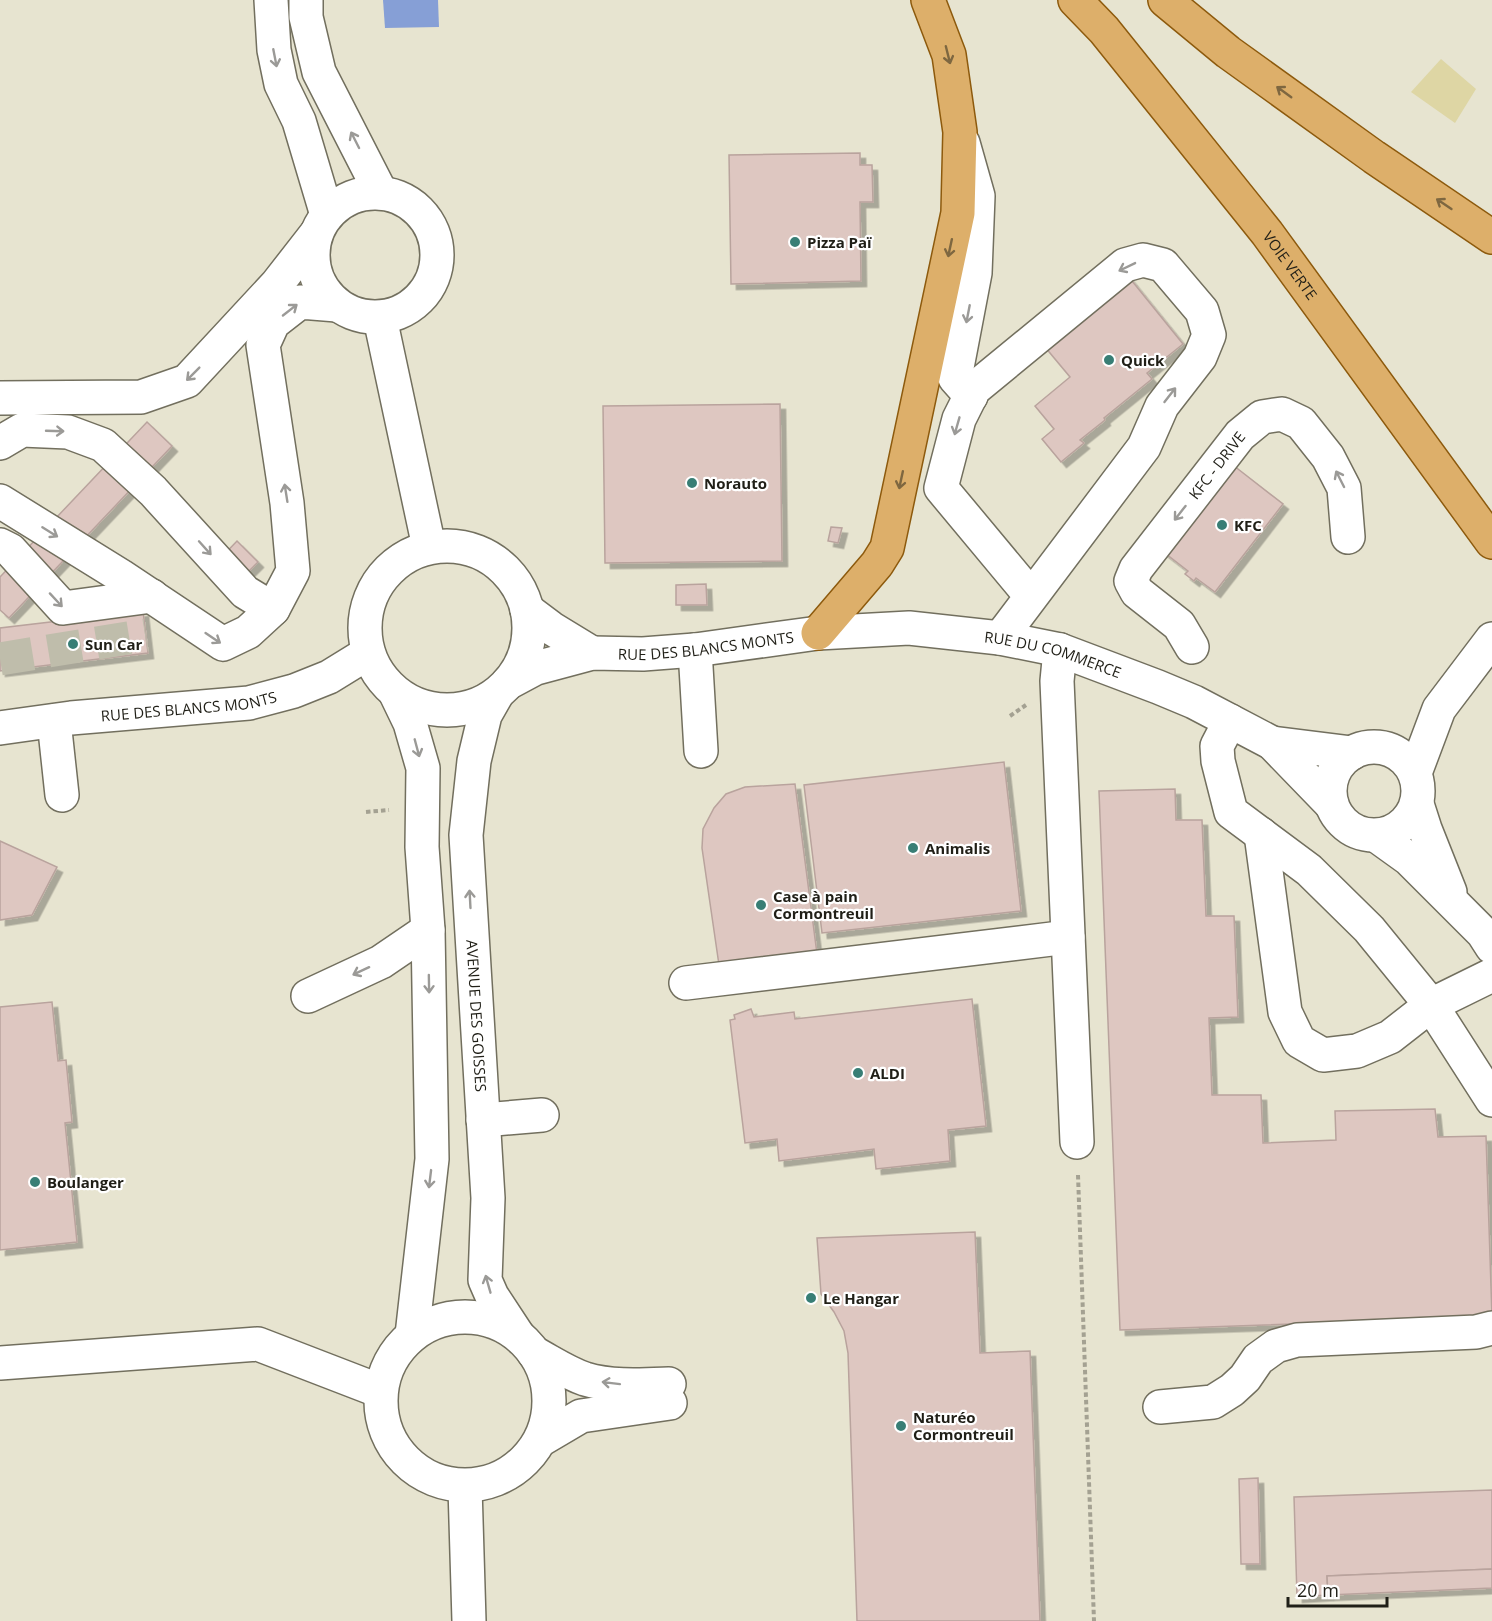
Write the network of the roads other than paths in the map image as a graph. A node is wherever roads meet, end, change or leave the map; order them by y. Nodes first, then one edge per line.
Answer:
1 (271, 0) edge
2 (306, 0) edge
3 (928, 0) edge
4 (1075, 0) edge
5 (1099, 0) edge
6 (1165, 0) edge
7 (960, 132) junction
8 (381, 193) junction
9 (321, 224) junction
10 (1492, 237) edge
11 (337, 305) junction
12 (380, 318) junction
13 (971, 396) junction
14 (0, 398) edge
15 (0, 443) edge
16 (0, 501) edge
17 (1492, 511) edge
18 (1348, 537) dead end
19 (1492, 542) edge
20 (0, 544) edge
21 (429, 547) junction
22 (152, 596) junction
23 (1031, 596) junction
24 (273, 609) junction
25 (527, 610) junction
26 (818, 633) junction
27 (1000, 638) junction
28 (1490, 642) edge
29 (1192, 647) dead end
30 (695, 650) junction
31 (1060, 650) junction
32 (368, 653) junction
33 (592, 653) junction
34 (502, 689) junction
35 (396, 694) junction
36 (1438, 709) junction
37 (63, 720) junction
38 (1230, 721) junction
39 (0, 728) edge
40 (1272, 743) junction
41 (1366, 750) junction
42 (700, 751) dead end
43 (1416, 788) junction
44 (70, 793) dead end
45 (1332, 805) junction
46 (1261, 834) junction
47 (1377, 836) junction
48 (1455, 905) junction
49 (428, 930) junction
50 (1068, 937) junction
51 (1492, 947) edge
52 (1492, 975) edge
53 (686, 983) dead end
54 (308, 996) dead end
55 (1431, 1005) junction
56 (1492, 1100) edge
57 (542, 1115) dead end
58 (483, 1120) junction
59 (1077, 1142) road end
60 (1492, 1328) edge
61 (412, 1335) junction
62 (526, 1344) junction
63 (0, 1363) edge
64 (380, 1391) junction
65 (1160, 1407) dead end
66 (542, 1438) junction
67 (465, 1487) junction
68 (469, 1621) edge

1 -> 9 street
8 -> 2 street
3 -> 7 main road
4 - 19 main road, VOIE VERTE
5 - 17 main road, VOIE VERTE
10 -> 6 main road
7 -> 13 street
7 -> 26 main road
8 - 9 street
8 - 12 street
9 - 11 street
9 -> 14 street
11 - 12 street
24 -> 11 street
12 - 21 street
13 -> 23 street
23 -> 13 street
15 -> 24 street
16 -> 22 street
18 -> 29 street, KFC - DRIVE
20 -> 22 street
21 - 25 street
21 - 32 street
22 -> 24 street
23 - 27 street
25 - 33 street
25 - 34 street
26 - 27 street, RUE DU COMMERCE
26 - 30 street, RUE DES BLANCS MONTS
27 - 31 street, RUE DU COMMERCE
28 - 36 street
30 - 33 street, RUE DES BLANCS MONTS
30 - 42 street
31 - 38 street, RUE DU COMMERCE
31 - 50 street
32 - 35 street
32 - 37 street, RUE DES BLANCS MONTS
33 - 34 street, RUE DES BLANCS MONTS
34 - 35 street
58 -> 34 street, AVENUE DES GOISSES
35 -> 49 street
36 - 41 street
36 - 43 street
37 - 39 street, RUE DES BLANCS MONTS
37 - 44 street
38 - 40 street, RUE DU COMMERCE
38 - 46 street
40 - 41 street, RUE DU COMMERCE
40 - 45 street, RUE DU COMMERCE
41 - 43 street
41 - 45 street
43 - 47 street
43 - 48 street
45 - 47 street
46 - 55 street
46 - 55 street
47 - 48 street
48 - 51 street
49 -> 54 street
49 -> 61 street
50 - 53 street
50 - 59 street
52 - 55 street
55 - 56 street
57 - 58 street
62 -> 58 street, AVENUE DES GOISSES
60 - 65 street
61 - 62 street
61 - 64 street
62 - 66 street
66 -> 62 street
63 - 64 street
64 - 67 street
66 - 67 street
67 - 68 street

